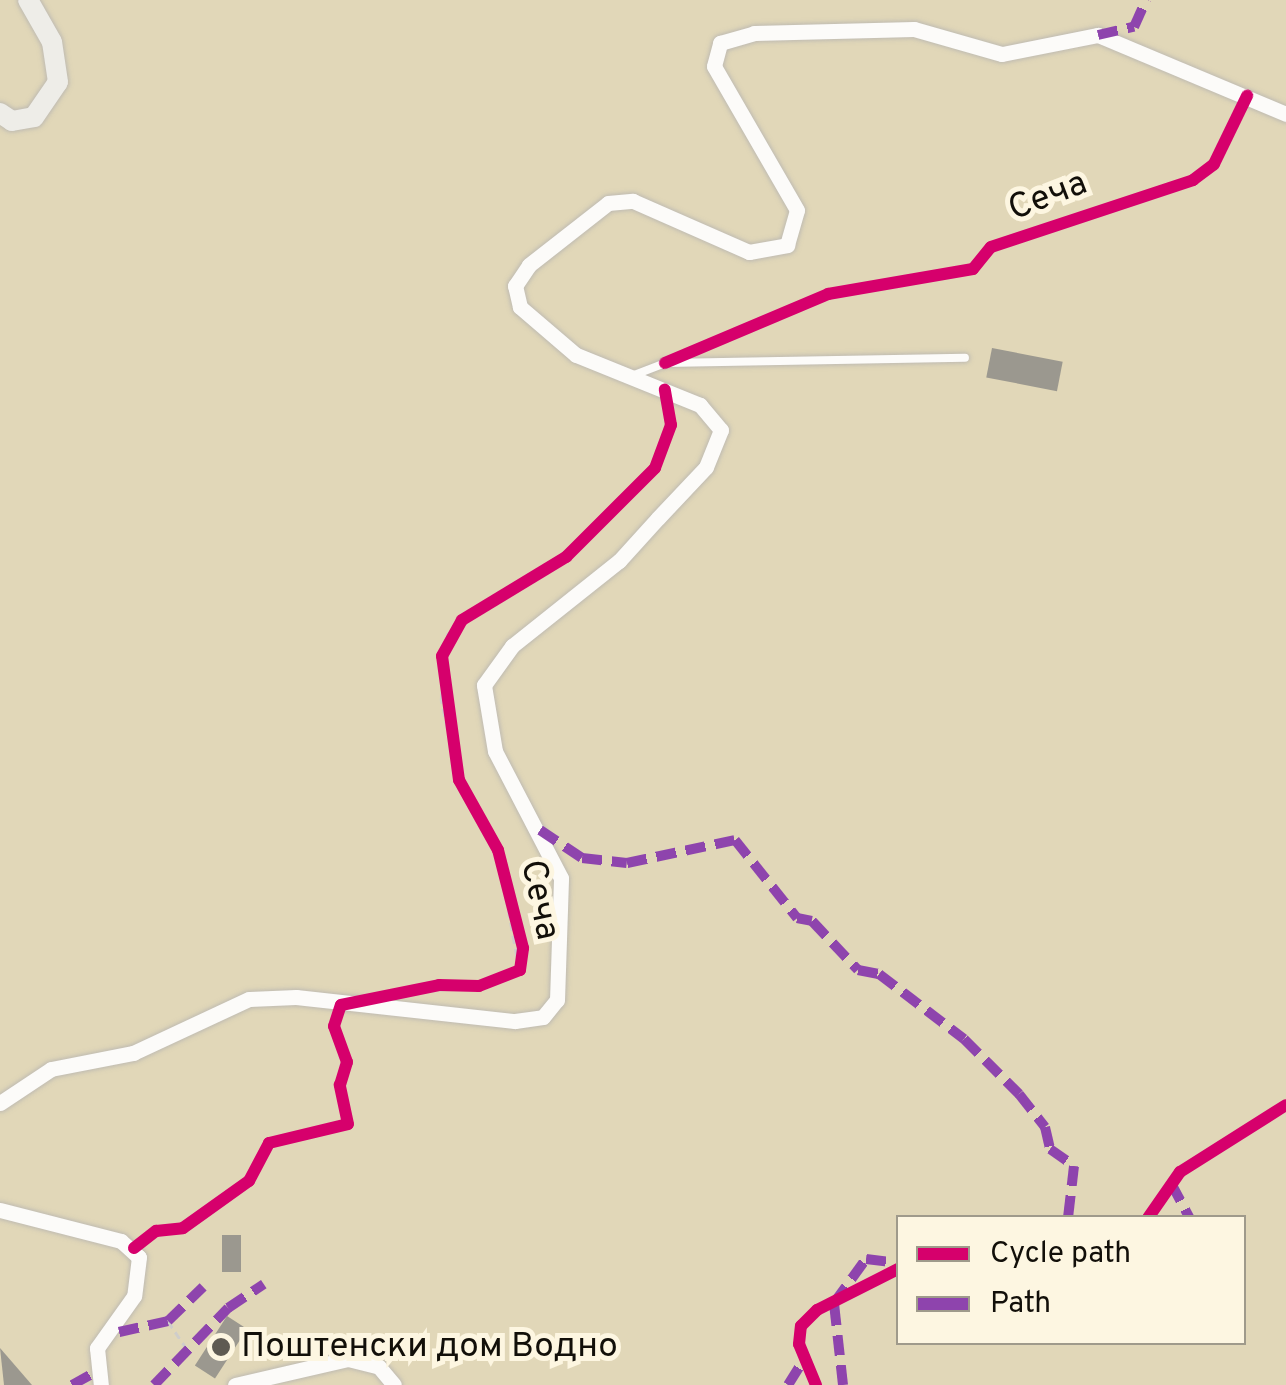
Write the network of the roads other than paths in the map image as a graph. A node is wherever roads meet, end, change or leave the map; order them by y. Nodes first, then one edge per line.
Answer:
1 (28, 0) edge
2 (0, 113) edge
3 (1286, 114) edge
4 (965, 358) dead end
5 (629, 377) junction
6 (0, 1104) edge
7 (0, 1210) edge
8 (102, 1385) edge
9 (236, 1385) edge
10 (394, 1385) edge

1 - 2 main road
3 - 5 street
4 - 5 lane
5 - 6 street
7 - 8 street
9 - 10 street

